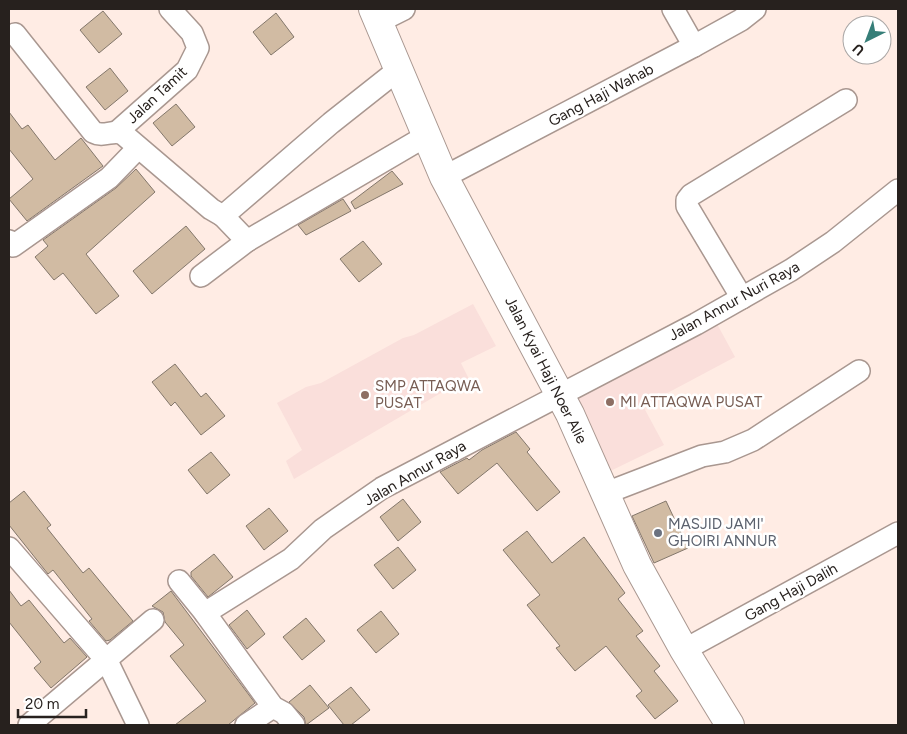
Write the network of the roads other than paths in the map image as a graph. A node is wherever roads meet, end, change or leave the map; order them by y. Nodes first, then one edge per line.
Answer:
1 (170, 9) edge
2 (404, 9) edge
3 (673, 9) edge
4 (755, 9) edge
5 (376, 15) edge
6 (15, 34) dead end
7 (694, 46) junction
8 (398, 70) junction
9 (846, 100) dead end
10 (118, 132) junction
11 (426, 136) junction
12 (138, 148) junction
13 (444, 177) junction
14 (898, 190) edge
15 (223, 216) junction
16 (247, 241) junction
17 (11, 243) edge
18 (201, 276) dead end
19 (742, 298) junction
20 (859, 371) dead end
21 (558, 394) junction
22 (606, 493) junction
23 (898, 533) edge
24 (9, 548) edge
25 (179, 581) dead end
26 (205, 613) junction
27 (153, 620) dead end
28 (684, 650) junction
29 (106, 661) junction
30 (273, 707) junction
31 (29, 725) edge
32 (138, 725) edge
33 (246, 725) edge
34 (294, 725) edge
35 (730, 725) edge

1 - 10 street, Jalan Tamit
2 - 5 street
3 - 7 street
4 - 7 street, Gang Haji Wahab
5 - 8 street, Jalan Kyai Haji Noer Alie
6 - 10 street
7 - 13 street, Gang Haji Wahab
8 - 11 street, Jalan Kyai Haji Noer Alie
8 - 15 street
9 - 19 street
10 - 12 street
11 - 13 street, Jalan Kyai Haji Noer Alie
11 - 16 street
12 - 15 street
12 - 17 street
13 - 21 street, Jalan Kyai Haji Noer Alie
14 - 19 street, Jalan Annur Nuri Raya
15 - 16 street
16 - 18 street
19 - 21 street, Jalan Annur Nuri Raya
20 - 22 street
21 - 22 street, Jalan Kyai Haji Noer Alie
21 - 26 street, Jalan Annur Raya
22 - 28 street, Jalan Kyai Haji Noer Alie
23 - 28 street, Gang Haji Dalih
24 - 29 street
25 - 26 street
26 - 30 street
27 - 29 street
28 - 35 street, Jalan Kyai Haji Noer Alie
29 - 31 street
29 - 32 street
30 - 33 street
30 - 34 street

